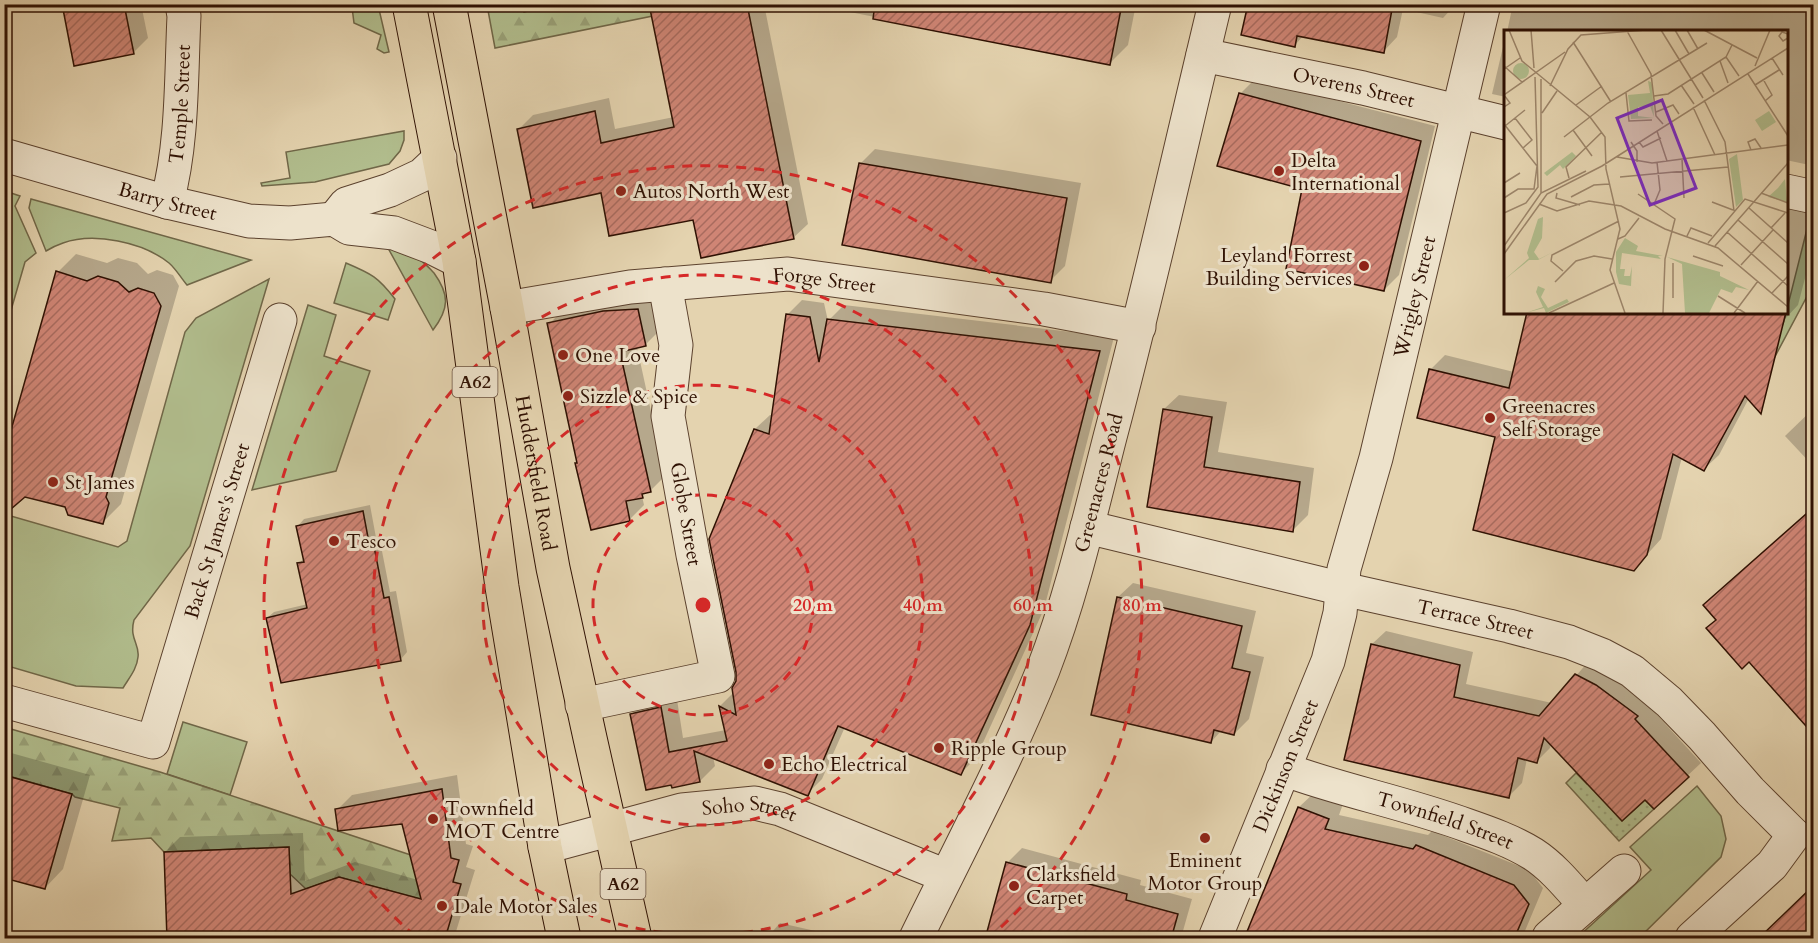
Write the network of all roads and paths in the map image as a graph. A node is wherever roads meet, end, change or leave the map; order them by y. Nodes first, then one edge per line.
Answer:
1 (182, 4) edge
2 (409, 4) edge
3 (449, 4) edge
4 (1215, 4) edge
5 (1484, 4) edge
6 (1203, 55) junction
7 (1459, 112) junction
8 (1504, 123) edge
9 (4, 155) edge
10 (440, 158) junction
11 (1788, 191) edge
12 (1814, 197) edge
13 (167, 202) junction
14 (334, 219) junction
15 (459, 261) junction
16 (665, 284) junction
17 (507, 308) junction
18 (280, 320) dead end
19 (1139, 327) junction
20 (1087, 527) junction
21 (1343, 589) junction
22 (4, 701) edge
23 (582, 705) junction
24 (1283, 769) junction
25 (610, 829) junction
26 (1804, 836) edge
27 (545, 847) junction
28 (1624, 871) dead end
29 (946, 876) junction
30 (1585, 905) junction
31 (1549, 937) dead end
32 (564, 939) edge
33 (635, 939) edge
34 (916, 939) edge
35 (1215, 939) edge
36 (1692, 939) edge

1 - 13 street, Temple Street
2 - 10 main road, A62
3 - 17 main road, Huddersfield Road / A62
4 - 6 street, Greenacres Road
5 - 7 street, Wrigley Street
6 - 7 street, Overens Street
6 - 19 street, Greenacres Road
7 - 8 street, Overens Street
7 - 21 street, Wrigley Street
9 - 13 street, Barry Street
10 - 14 street
10 - 15 main road, A62
11 - 12 street
13 - 14 street, Barry Street
14 - 15 street, Barry Street
15 - 27 main road, A62
16 - 17 street, Forge Street
16 - 19 street, Forge Street
16 - 23 street, Globe Street
17 - 23 main road, Huddersfield Road / A62
18 - 22 street, Back St James's Street
19 - 20 street, Greenacres Road
20 - 21 street, Terrace Street
20 - 29 street, Greenacres Road
21 - 24 street, Dickinson Street
21 - 26 street, Terrace Street
23 - 25 main road, Huddersfield Road / A62
24 - 30 street, Townfield Street
24 - 35 street, Dickinson Street
25 - 27 street, Soho Street
25 - 29 street, Soho Street
25 - 33 main road, Huddersfield Road / A62
26 - 36 street
27 - 32 main road, A62
28 - 30 street
29 - 34 street, Greenacres Road
30 - 31 street

